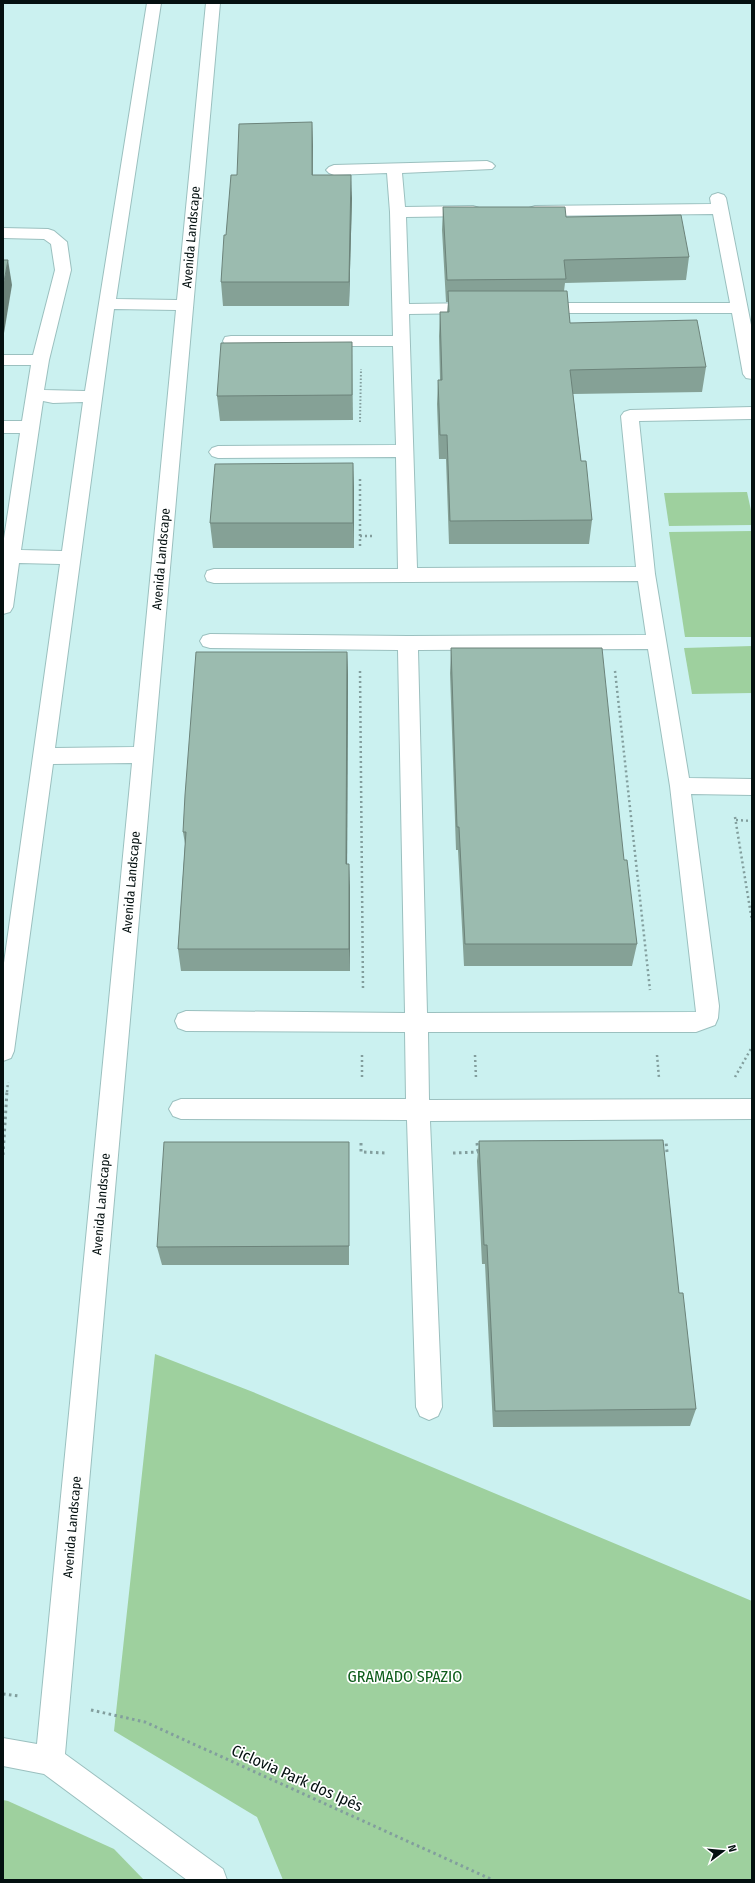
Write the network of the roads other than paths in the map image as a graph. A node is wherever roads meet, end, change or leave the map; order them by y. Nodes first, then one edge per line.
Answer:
1 (154, 3) edge
2 (213, 3) edge
3 (487, 166) dead end
4 (394, 169) junction
5 (334, 170) dead end
6 (484, 211) edge
7 (523, 211) edge
8 (398, 212) junction
9 (3, 233) edge
10 (106, 304) junction
11 (185, 305) junction
12 (496, 308) edge
13 (519, 308) edge
14 (739, 308) junction
15 (401, 309) junction
16 (231, 341) edge
17 (401, 341) junction
18 (3, 360) edge
19 (40, 360) junction
20 (752, 374) edge
21 (35, 394) junction
22 (93, 396) junction
23 (752, 413) edge
24 (3, 427) edge
25 (30, 427) junction
26 (404, 451) junction
27 (218, 452) dead end
28 (11, 556) junction
29 (71, 558) junction
30 (646, 574) junction
31 (408, 575) junction
32 (214, 576) dead end
33 (5, 583) edge
34 (3, 608) edge
35 (210, 641) dead end
36 (657, 642) junction
37 (408, 643) junction
38 (143, 755) junction
39 (44, 756) junction
40 (680, 786) junction
41 (752, 786) edge
42 (186, 1021) dead end
43 (416, 1023) junction
44 (3, 1051) edge
45 (181, 1109) dead end
46 (752, 1109) edge
47 (418, 1110) junction
48 (429, 1407) dead end
49 (3, 1752) edge
50 (50, 1761) junction
51 (212, 1880) edge

1 - 10 street
2 - 11 street, Avenida Landscape
3 - 4 street
4 - 5 street
4 - 8 street
6 - 8 street
7 - 14 street
8 - 15 street
9 - 19 street
10 - 11 street
10 - 22 street
11 - 38 street, Avenida Landscape
12 - 15 street
13 - 14 street
14 - 20 street
15 - 17 street
16 - 17 street
17 - 26 street
18 - 19 street
19 - 21 street
21 - 22 street
21 - 25 street
22 - 29 street
23 - 30 street
24 - 25 street
25 - 28 street
26 - 27 street
26 - 31 street
28 - 29 street
28 - 33 street
29 - 39 street
30 - 31 street
30 - 36 street
31 - 32 street
33 - 34 street
35 - 37 street
36 - 37 street
36 - 40 street
37 - 43 street
38 - 39 street
38 - 50 street, Avenida Landscape
39 - 44 street
40 - 41 street
40 - 43 street
42 - 43 street
43 - 47 street
45 - 47 street
46 - 47 street
47 - 48 street
49 - 50 street
50 - 51 street

